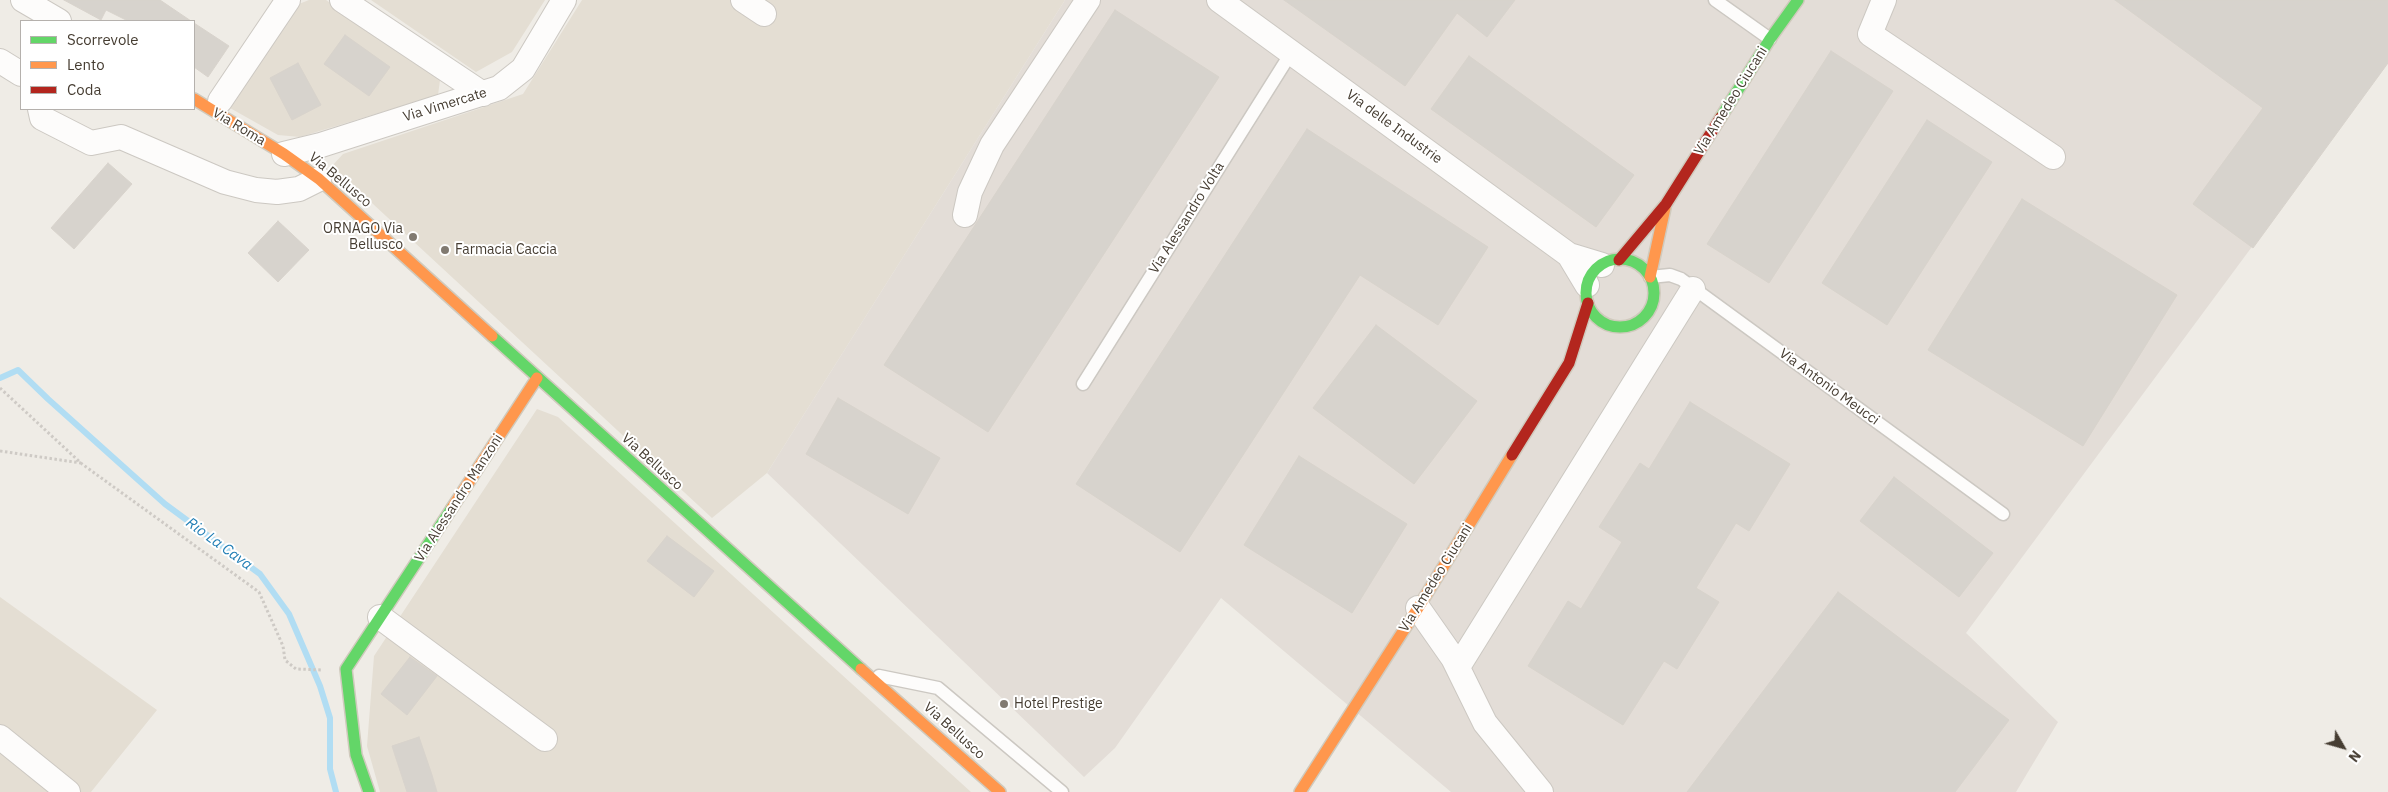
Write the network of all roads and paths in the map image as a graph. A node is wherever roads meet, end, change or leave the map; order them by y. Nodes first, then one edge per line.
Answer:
1 (23, 0) edge
2 (288, 0) edge
3 (342, 0) edge
4 (564, 0) edge
5 (743, 0) edge
6 (1088, 0) edge
7 (1219, 0) edge
8 (1715, 0) edge
9 (1798, 0) edge
10 (1884, 0) edge
11 (764, 14) dead end
12 (57, 20) edge
13 (1770, 39) junction
14 (1291, 53) junction
15 (0, 62) edge
16 (20, 73) edge
17 (483, 94) junction
18 (195, 101) edge
19 (220, 101) dead end
20 (40, 110) edge
21 (284, 154) junction
22 (2053, 157) dead end
23 (319, 179) junction
24 (1666, 204) junction
25 (965, 215) dead end
26 (1568, 255) junction
27 (1610, 262) junction
28 (1650, 277) junction
29 (1693, 288) junction
30 (1588, 294) junction
31 (1616, 327) junction
32 (1602, 335) dead end
33 (1587, 346) dead end
34 (1569, 363) junction
35 (537, 378) junction
36 (1083, 384) dead end
37 (0, 388) edge
38 (0, 451) edge
39 (82, 464) junction
40 (2003, 514) dead end
41 (1418, 608) junction
42 (380, 617) junction
43 (1458, 667) junction
44 (328, 670) dead end
45 (866, 673) junction
46 (0, 738) edge
47 (545, 739) dead end
48 (68, 792) edge
49 (369, 792) edge
50 (1000, 792) edge
51 (1062, 792) edge
52 (1300, 792) edge
53 (1541, 792) edge

1 - 12 street
2 - 19 street
3 - 17 street
4 - 17 street, Via Vimercate
5 - 11 street
6 - 25 street
7 - 14 street, Via delle Industrie
8 - 13 lane
9 - 13 street, Via Amedeo Ciucani
10 - 22 street
13 - 24 street, Via Amedeo Ciucani
14 - 26 street, Via delle Industrie
14 - 36 lane, Via Alessandro Volta
15 - 16 street
17 - 21 street, Via Vimercate
18 - 21 street, Via Roma
20 - 23 street
21 - 23 street, Via Bellusco
23 - 35 street, Via Bellusco
24 - 27 street, Via Amedeo Ciucani
24 - 28 street, Via Amedeo Ciucani
26 - 27 street, Via delle Industrie
26 - 30 street, Via delle Industrie
27 - 28 street
27 - 30 street, Via Amedeo Ciucani
28 - 29 lane, Via Antonio Meucci
28 - 31 street, Via Amedeo Ciucani
29 - 40 lane, Via Antonio Meucci
29 - 43 street
30 - 31 street
30 - 34 street, Via Amedeo Ciucani
31 - 32 street, Via Amedeo Ciucani
33 - 34 street, Via Amedeo Ciucani
34 - 41 street, Via Amedeo Ciucani
35 - 42 street, Via Alessandro Manzoni
35 - 45 street, Via Bellusco
37 - 39 path
38 - 39 path
39 - 44 path
41 - 43 street
41 - 52 street, Via Amedeo Ciucani
42 - 47 street
42 - 49 street, Via Alessandro Manzoni
43 - 53 street
45 - 50 street, Via Bellusco
45 - 51 lane
46 - 48 street

